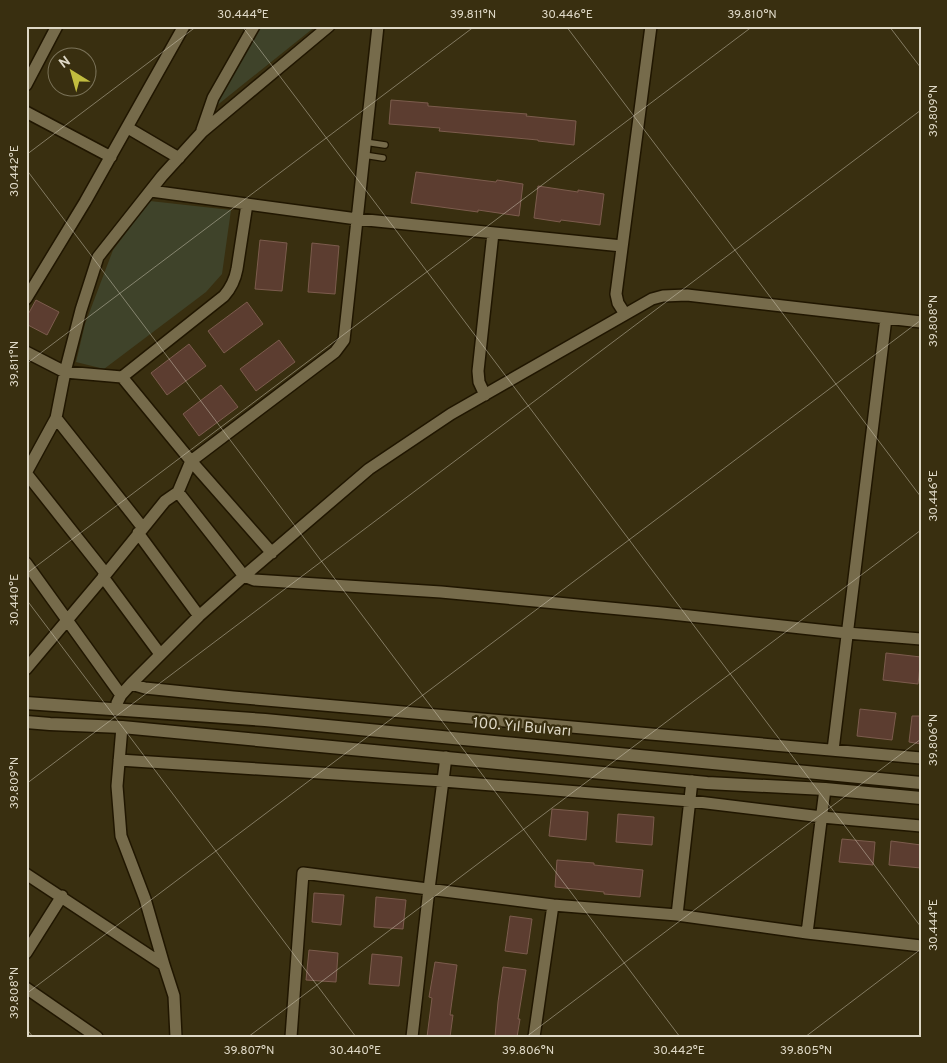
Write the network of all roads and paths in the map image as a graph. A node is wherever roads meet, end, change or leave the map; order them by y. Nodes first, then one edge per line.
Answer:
1 (57, 26) edge
2 (184, 26) edge
3 (254, 26) edge
4 (329, 26) edge
5 (378, 26) edge
6 (650, 26) edge
7 (26, 85) edge
8 (26, 112) edge
9 (128, 128) junction
10 (202, 132) junction
11 (365, 142) junction
12 (385, 145) dead end
13 (364, 155) junction
14 (111, 157) junction
15 (179, 158) junction
16 (383, 158) dead end
17 (151, 191) junction
18 (247, 204) junction
19 (357, 219) junction
20 (493, 233) junction
21 (622, 246) junction
22 (26, 299) edge
23 (625, 314) junction
24 (886, 318) junction
25 (921, 322) edge
26 (26, 352) edge
27 (66, 372) junction
28 (122, 377) junction
29 (485, 395) junction
30 (56, 418) junction
31 (192, 461) junction
32 (26, 473) edge
33 (178, 492) junction
34 (141, 530) junction
35 (272, 553) junction
36 (26, 563) edge
37 (105, 575) junction
38 (244, 576) junction
39 (199, 616) junction
40 (68, 620) junction
41 (847, 633) junction
42 (921, 639) edge
43 (160, 654) junction
44 (27, 665) edge
45 (132, 684) junction
46 (121, 695) junction
47 (26, 703) edge
48 (120, 710) junction
49 (26, 722) edge
50 (122, 727) junction
51 (833, 750) junction
52 (446, 757) junction
53 (921, 758) edge
54 (119, 760) junction
55 (443, 781) junction
56 (692, 781) junction
57 (921, 783) edge
58 (825, 790) junction
59 (921, 798) edge
60 (690, 802) junction
61 (822, 817) junction
62 (921, 826) edge
63 (26, 874) edge
64 (429, 889) junction
65 (62, 896) junction
66 (553, 905) junction
67 (677, 915) junction
68 (807, 933) junction
69 (921, 946) edge
70 (26, 953) edge
71 (164, 965) junction
72 (26, 988) edge
73 (94, 1036) edge
74 (176, 1037) edge
75 (291, 1037) edge
76 (412, 1037) edge
77 (534, 1037) edge

1 - 7 street
2 - 9 street
3 - 10 street
4 - 10 street
5 - 11 street
6 - 21 street
8 - 14 street
9 - 14 street
9 - 15 street
10 - 15 street
11 - 12 lane
11 - 13 street
13 - 16 lane
13 - 19 street
14 - 22 street
15 - 17 street
17 - 18 street
17 - 27 street
18 - 19 street
18 - 28 street
19 - 20 street
19 - 31 street
20 - 21 street
20 - 29 street
21 - 23 street
23 - 24 street
23 - 29 street
24 - 25 street
24 - 41 street
26 - 27 street
27 - 28 street
27 - 30 street
28 - 31 street
29 - 35 street
30 - 32 street
30 - 34 street
31 - 33 street
31 - 35 street
32 - 37 street
33 - 34 street
33 - 38 street
34 - 37 street
34 - 39 street
35 - 38 street
36 - 40 street
37 - 40 street
37 - 43 street
38 - 39 street
38 - 41 street
39 - 43 street
40 - 44 street
40 - 46 street
41 - 42 street
41 - 51 street
43 - 45 street
45 - 46 street
45 - 51 street
46 - 48 street
47 - 48 main road, 100. Yıl Bulvarı
48 - 50 main road
48 - 57 main road, 100. Yıl Bulvarı
49 - 50 main road
50 - 52 main road
50 - 54 street
51 - 53 street
52 - 55 street
52 - 56 main road
54 - 55 street
54 - 71 street
55 - 60 street
55 - 64 street
56 - 58 main road
56 - 60 street
58 - 59 main road
58 - 61 street
60 - 61 street
60 - 67 street
61 - 62 street
61 - 68 street
63 - 65 street
64 - 66 street
64 - 75 street
64 - 76 street
65 - 70 street
65 - 71 street
66 - 67 street
66 - 77 street
67 - 68 street
68 - 69 street
71 - 74 street
72 - 73 street

